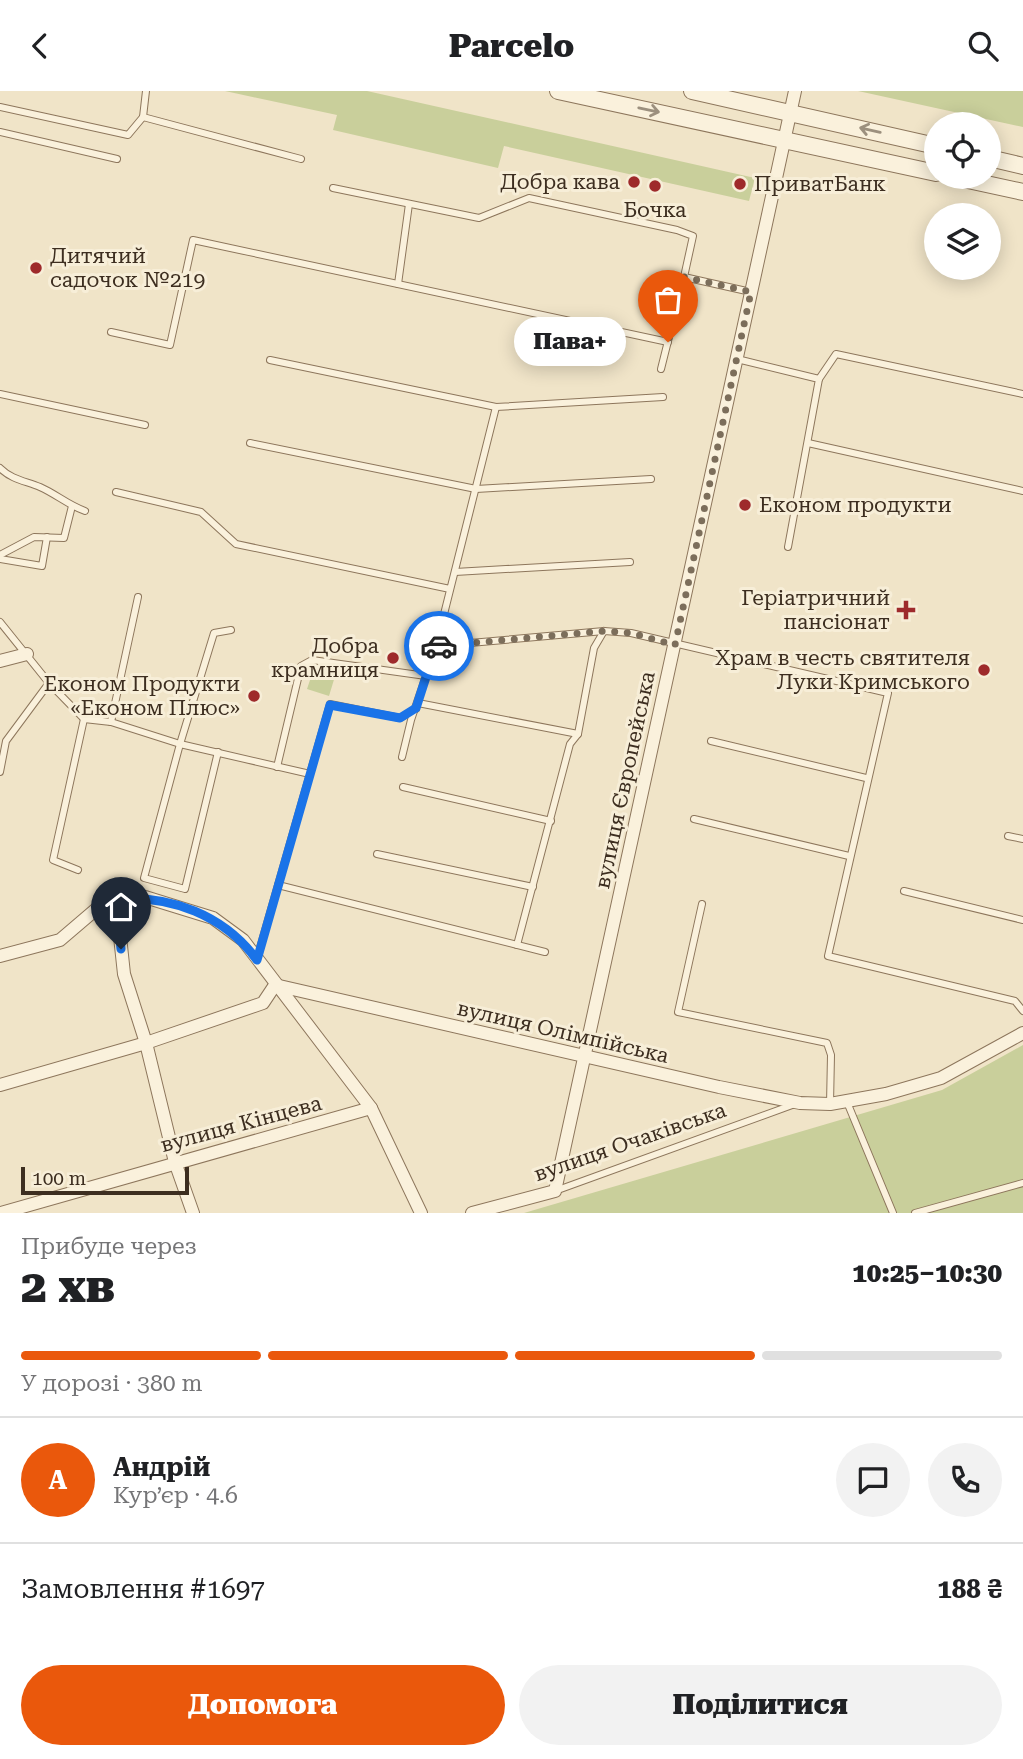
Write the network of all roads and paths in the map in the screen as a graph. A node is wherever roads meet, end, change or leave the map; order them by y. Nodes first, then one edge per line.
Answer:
1 (146, 91) edge
2 (558, 91) edge
3 (692, 91) edge
4 (795, 91) edge
5 (0, 107) edge
6 (791, 112) junction
7 (143, 117) junction
8 (0, 132) edge
9 (785, 139) junction
10 (924, 143) edge
11 (117, 159) dead end
12 (301, 159) dead end
13 (1001, 161) edge
14 (1023, 166) edge
15 (924, 170) edge
16 (1001, 187) edge
17 (333, 188) dead end
18 (1023, 192) edge
19 (409, 204) junction
20 (684, 277) junction
21 (398, 284) junction
22 (751, 292) junction
23 (111, 332) dead end
24 (668, 342) junction
25 (737, 359) junction
26 (270, 360) dead end
27 (661, 369) dead end
28 (818, 379) junction
29 (0, 394) edge
30 (1023, 394) edge
31 (663, 397) dead end
32 (496, 407) junction
33 (145, 425) dead end
34 (250, 443) dead end
35 (808, 443) junction
36 (0, 468) edge
37 (651, 479) dead end
38 (475, 489) junction
39 (1023, 491) edge
40 (116, 492) dead end
41 (72, 506) junction
42 (85, 511) dead end
43 (47, 537) junction
44 (788, 547) dead end
45 (0, 557) edge
46 (630, 562) dead end
47 (455, 572) junction
48 (450, 589) junction
49 (138, 597) dead end
50 (0, 622) edge
51 (231, 630) dead end
52 (604, 631) junction
53 (675, 645) junction
54 (436, 646) junction
55 (27, 654) junction
56 (0, 661) edge
57 (426, 676) junction
58 (49, 683) junction
59 (417, 706) junction
60 (84, 719) junction
61 (111, 722) junction
62 (578, 734) junction
63 (711, 741) dead end
64 (180, 744) junction
65 (218, 752) junction
66 (402, 757) dead end
67 (277, 767) junction
68 (0, 772) edge
69 (310, 774) junction
70 (866, 778) junction
71 (403, 787) dead end
72 (694, 819) dead end
73 (551, 821) junction
74 (1008, 836) dead end
75 (1023, 839) edge
76 (377, 855) dead end
77 (849, 856) junction
78 (78, 870) dead end
79 (278, 885) junction
80 (533, 887) junction
81 (904, 891) dead end
82 (116, 899) junction
83 (702, 904) dead end
84 (1023, 919) edge
85 (517, 945) junction
86 (545, 952) dead end
87 (0, 957) edge
88 (257, 960) junction
89 (275, 985) junction
90 (1023, 1011) edge
91 (1023, 1033) edge
92 (146, 1042) junction
93 (585, 1056) junction
94 (0, 1085) edge
95 (846, 1101) junction
96 (800, 1103) junction
97 (830, 1104) junction
98 (371, 1108) junction
99 (175, 1161) junction
100 (1023, 1183) edge
101 (555, 1191) junction
102 (1, 1213) edge
103 (193, 1213) edge
104 (421, 1213) edge
105 (472, 1213) edge
106 (893, 1213) edge
107 (915, 1213) edge

1 - 7 lane
2 -> 9 street
3 - 6 street
4 - 6 street, вулиця Європейська
5 - 7 lane
6 - 9 street, вулиця Європейська
10 -> 6 street
7 - 12 lane
8 - 11 lane
9 - 15 street
9 - 22 street, вулиця Європейська
13 - 14 street
16 - 18 street
17 - 19 lane
19 - 20 lane
19 - 21 lane
20 - 22 lane
20 - 24 lane
21 - 23 lane
21 - 24 lane
22 - 25 street, вулиця Європейська
24 - 27 lane
25 - 28 lane
25 - 53 street, вулиця Європейська
26 - 32 lane
28 - 30 lane
28 - 35 lane
29 - 33 lane
31 - 32 lane
32 - 38 lane
34 - 38 lane
35 - 39 lane
35 - 44 lane
36 - 41 lane
37 - 38 lane
38 - 47 lane
40 - 48 lane
41 - 42 lane
41 - 43 lane
43 - 45 lane
43 - 45 lane
46 - 47 lane
47 - 48 lane
48 - 54 lane
49 - 61 lane
50 - 55 lane
51 - 64 lane
52 - 53 lane
52 - 54 lane
52 - 62 lane
53 - 70 lane
53 - 93 street, вулиця Європейська
54 - 57 lane
55 - 56 street
55 - 58 lane
57 - 59 lane
57 - 67 lane
58 - 60 lane
58 - 68 lane
59 - 62 lane
59 - 66 lane
59 - 69 lane
60 - 61 lane
60 - 78 lane
61 - 64 lane
62 - 73 lane
63 - 70 lane
64 - 65 lane
64 - 65 lane
65 - 67 lane
67 - 69 lane
69 - 79 lane
70 - 77 lane
71 - 73 lane
72 - 77 lane
73 - 80 lane
74 - 75 lane
76 - 80 lane
77 - 90 lane
79 - 85 lane
79 - 88 lane
80 - 85 lane
81 - 84 lane
82 - 87 street
82 - 88 street
82 - 92 street
83 - 97 lane
85 - 86 lane
88 - 89 street
89 - 92 street
89 - 93 street, вулиця Олімпійська
89 - 98 street
91 - 95 street, вулиця Олімпійська
92 - 94 street
92 - 99 street
93 - 96 street, вулиця Олімпійська
93 - 101 street, вулиця Європейська
95 - 97 street, вулиця Олімпійська
95 - 106 lane
96 - 97 street, вулиця Олімпійська
96 - 101 lane, вулиця Очаківська
98 - 99 street, вулиця Кінцева
98 - 104 street
99 - 102 street, вулиця Кінцева
99 - 103 street
100 - 107 lane
101 - 105 street, вулиця Очаківська

